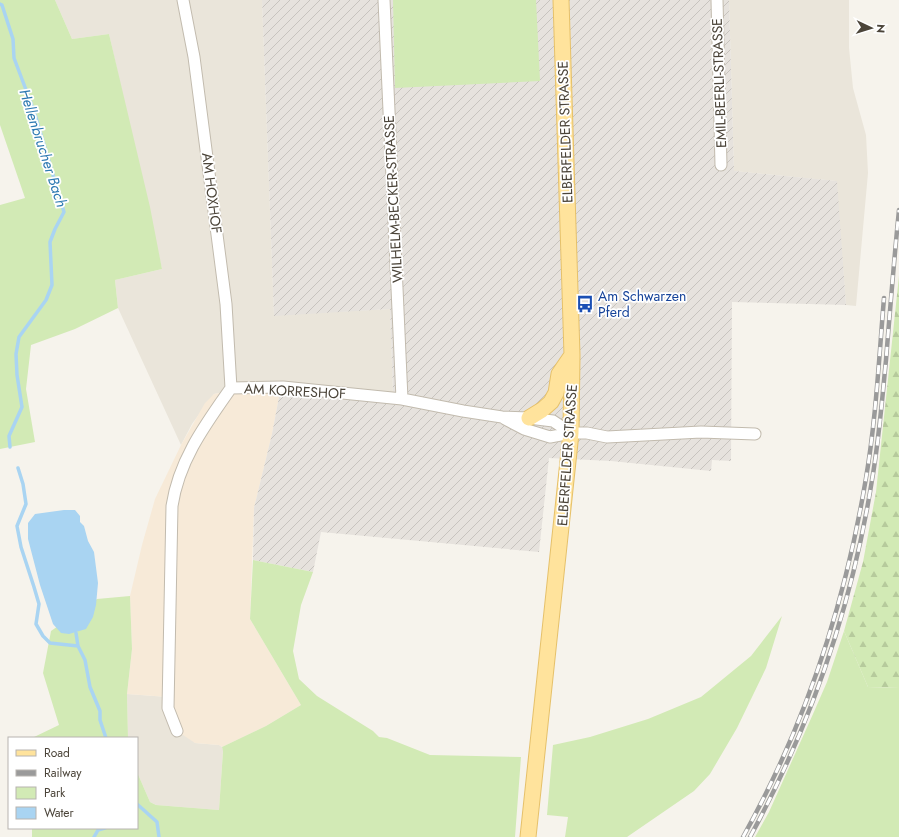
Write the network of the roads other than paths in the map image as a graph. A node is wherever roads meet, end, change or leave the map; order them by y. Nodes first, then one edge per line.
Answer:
1 (183, 0) edge
2 (384, 0) edge
3 (561, 0) edge
4 (717, 0) edge
5 (721, 165) dead end
6 (572, 355) junction
7 (231, 388) junction
8 (402, 399) junction
9 (502, 417) junction
10 (529, 418) junction
11 (571, 433) junction
12 (755, 434) dead end
13 (177, 731) dead end
14 (528, 837) edge

1 - 7 street, AM HOXHOF
2 - 8 street, WILHELM-BECKER-STRASSE
3 - 6 main road, ELBERFELDER STRASSE
4 - 5 street, EMIL-BEERLI-STRASSE
6 - 10 main road
6 - 11 main road, ELBERFELDER STRASSE
7 - 8 street, AM KORRESHOF
7 - 13 street, AM KORRESHOF
8 - 9 street, AM KORRESHOF
9 - 10 street, AM KORRESHOF
9 - 11 street, AM KORRESHOF
10 - 11 street, AM KORRESHOF
11 - 12 street
11 - 14 main road, ELBERFELDER STRASSE

